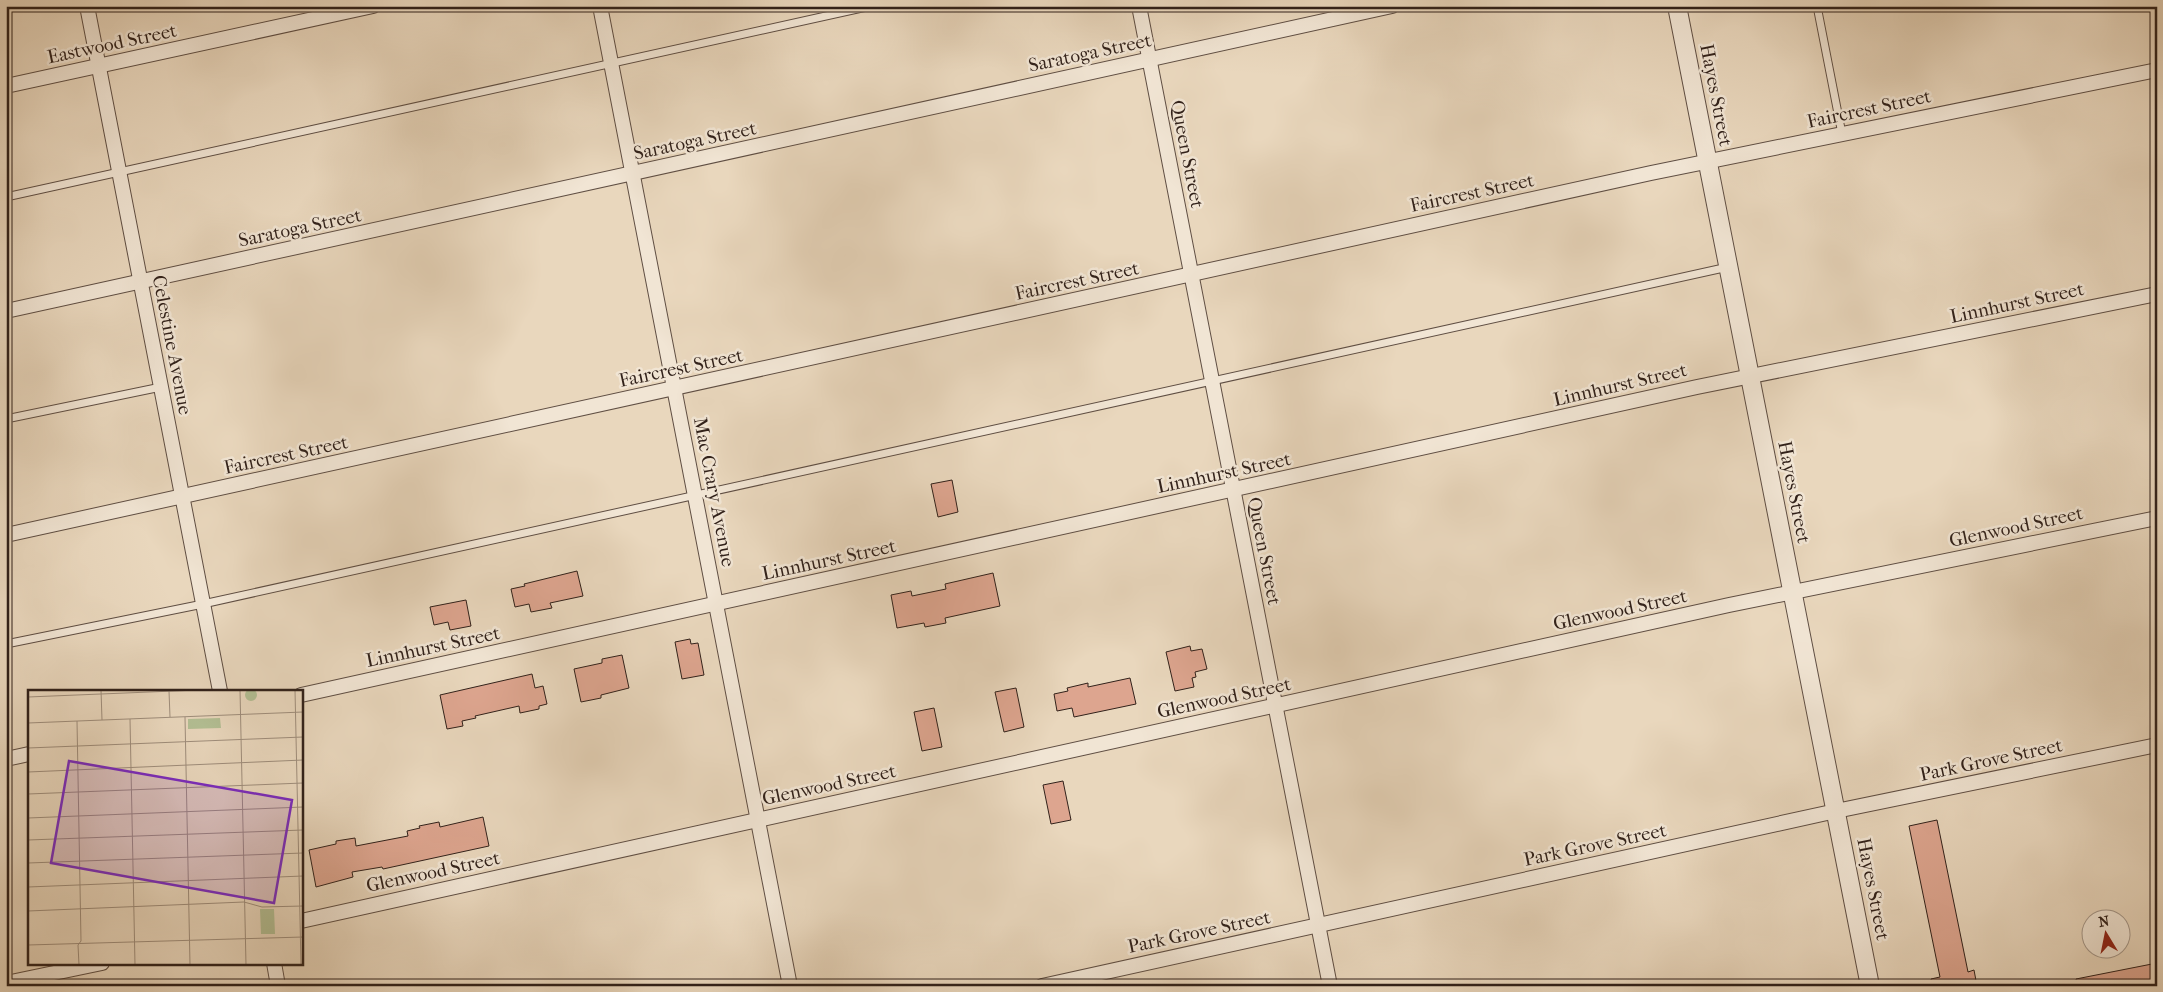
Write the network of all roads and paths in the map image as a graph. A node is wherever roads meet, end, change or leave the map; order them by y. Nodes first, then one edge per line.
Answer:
1 (87, 6) edge
2 (373, 6) edge
3 (600, 6) edge
4 (871, 6) edge
5 (1139, 6) edge
6 (1392, 6) edge
7 (1677, 6) edge
8 (1817, 6) edge
9 (1149, 60) junction
10 (611, 64) junction
11 (99, 67) junction
12 (2157, 70) edge
13 (6, 86) edge
14 (1842, 134) junction
15 (1708, 161) junction
16 (120, 173) junction
17 (633, 174) junction
18 (6, 197) edge
19 (1728, 266) junction
20 (1191, 275) junction
21 (141, 282) junction
22 (2157, 294) edge
23 (6, 310) edge
24 (1750, 377) junction
25 (1211, 380) junction
26 (162, 387) junction
27 (675, 389) junction
28 (6, 419) edge
29 (1233, 491) junction
30 (695, 494) junction
31 (183, 497) junction
32 (2157, 518) edge
33 (6, 535) edge
34 (1792, 592) junction
35 (203, 604) junction
36 (716, 604) junction
37 (6, 644) edge
38 (220, 690) edge
39 (302, 695) edge
40 (1275, 706) junction
41 (2157, 745) edge
42 (28, 754) edge
43 (6, 759) edge
44 (1836, 811) junction
45 (758, 820) junction
46 (302, 921) edge
47 (1318, 925) junction
48 (97, 964) edge
49 (274, 964) edge
50 (6, 984) edge
51 (278, 986) edge
52 (790, 986) edge
53 (1042, 986) edge
54 (1330, 986) edge
55 (1870, 986) edge

1 - 11 street, Celestine Avenue
2 - 11 street, Eastwood Street
3 - 10 street, Mac Crary Avenue
4 - 10 lane
5 - 9 street, Queen Street
6 - 9 street, Saratoga Street
7 - 15 street, Hayes Street
8 - 14 lane
9 - 17 street, Saratoga Street
9 - 20 street, Queen Street
10 - 16 lane
10 - 17 street, Mac Crary Avenue
11 - 13 street, Eastwood Street
11 - 16 street, Celestine Avenue
12 - 14 street, Faircrest Street
14 - 15 street, Faircrest Street
15 - 19 street, Hayes Street
15 - 20 street, Faircrest Street
16 - 18 lane
16 - 21 street, Celestine Avenue
17 - 21 street, Saratoga Street
17 - 27 street, Mac Crary Avenue
19 - 24 street, Hayes Street
19 - 25 lane
20 - 25 street, Queen Street
20 - 27 street, Faircrest Street
21 - 23 street, Saratoga Street
21 - 26 street, Celestine Avenue
22 - 24 street, Linnhurst Street
24 - 29 street, Linnhurst Street
24 - 34 street, Hayes Street
25 - 29 street, Queen Street
25 - 30 lane
26 - 28 lane
26 - 31 street, Celestine Avenue
27 - 30 street, Mac Crary Avenue
27 - 31 street, Faircrest Street
29 - 36 street, Linnhurst Street
29 - 40 street, Queen Street
30 - 35 lane
30 - 36 street, Mac Crary Avenue
31 - 33 street, Faircrest Street
31 - 35 street, Celestine Avenue
32 - 34 street, Glenwood Street
34 - 40 street, Glenwood Street
34 - 44 street, Hayes Street
35 - 37 lane
35 - 38 street, Celestine Avenue
36 - 39 street, Linnhurst Street
36 - 45 street, Mac Crary Avenue
40 - 45 street, Glenwood Street
40 - 47 street, Queen Street
41 - 44 street, Park Grove Street
42 - 43 street
44 - 47 street, Park Grove Street
44 - 55 street, Hayes Street
45 - 46 street, Glenwood Street
45 - 52 street, Mac Crary Avenue
47 - 53 street, Park Grove Street
47 - 54 street, Queen Street
48 - 50 street
49 - 51 street

